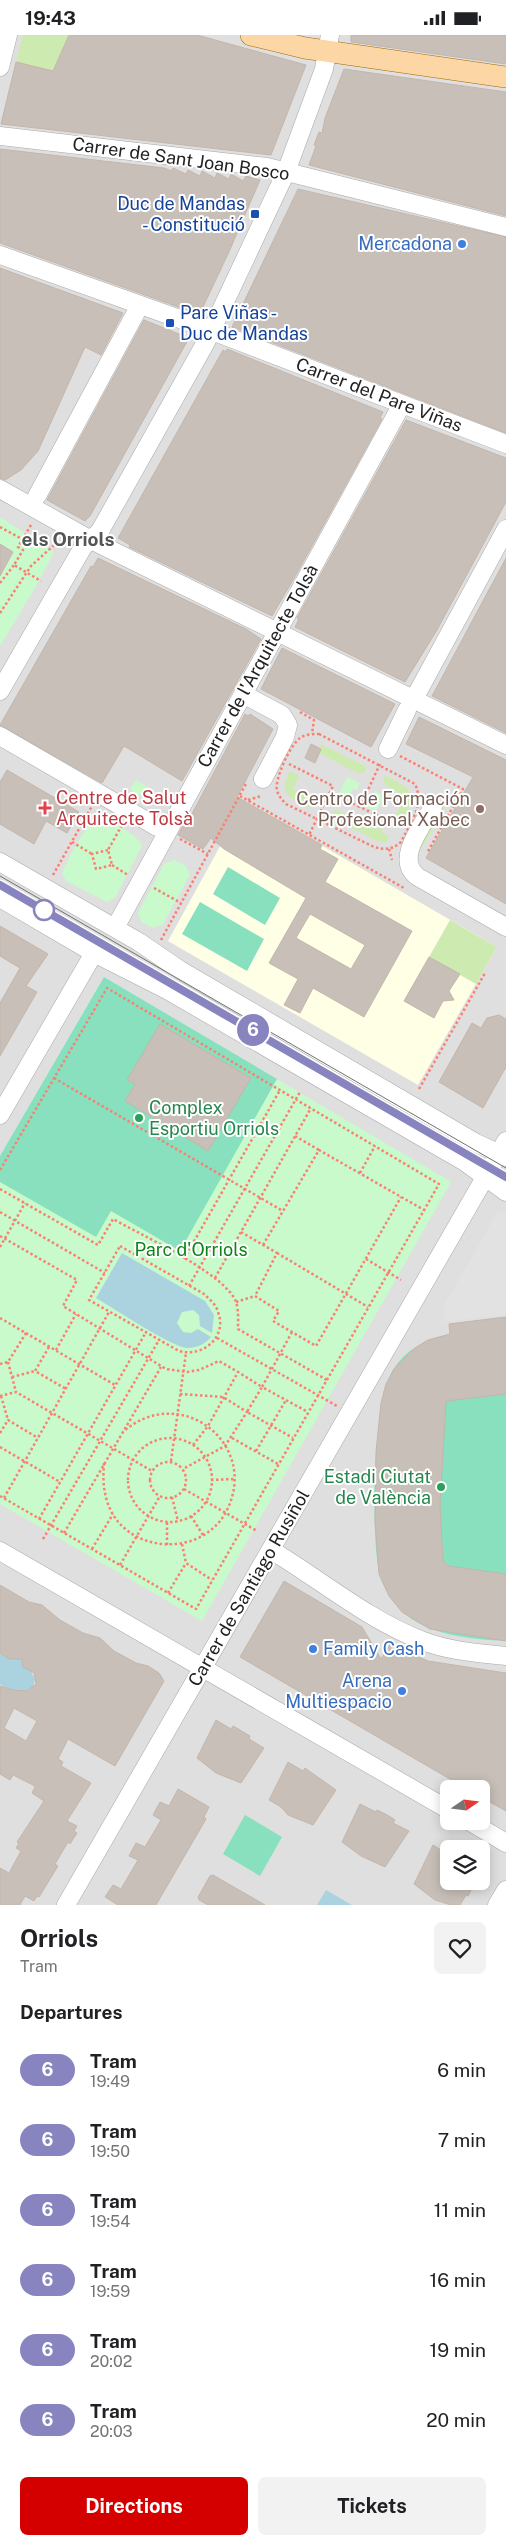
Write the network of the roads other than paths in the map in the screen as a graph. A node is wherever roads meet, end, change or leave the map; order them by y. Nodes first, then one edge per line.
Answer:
1 (251, 35) edge
2 (5, 38) edge
3 (329, 43) edge
4 (0, 67) edge
5 (506, 77) edge
6 (0, 136) edge
7 (286, 172) junction
8 (506, 227) edge
9 (0, 255) edge
10 (140, 305) junction
11 (210, 331) junction
12 (402, 404) junction
13 (506, 444) edge
14 (0, 489) edge
15 (38, 504) junction
16 (506, 529) edge
17 (91, 540) junction
18 (277, 631) junction
19 (0, 691) edge
20 (243, 694) junction
21 (410, 704) junction
22 (0, 736) edge
23 (506, 745) edge
24 (384, 757) road end
25 (256, 779) road end
26 (432, 807) dead end
27 (157, 827) dead end
28 (0, 862) edge
29 (0, 898) edge
30 (506, 927) edge
31 (115, 928) junction
32 (94, 953) junction
33 (0, 1115) edge
34 (504, 1150) edge
35 (486, 1178) junction
36 (506, 1192) edge
37 (271, 1550) junction
38 (0, 1551) edge
39 (506, 1656) edge
40 (202, 1668) junction
41 (440, 1805) edge
42 (484, 1830) edge
43 (506, 1843) edge
44 (506, 1890) edge
45 (66, 1905) edge
46 (497, 1905) edge

1 - 3 main road
2 - 4 street
3 - 5 main road
3 - 7 street
6 - 7 street, Carrer de Sant Joan Bosco
7 - 8 street, Carrer de Sant Joan Bosco
7 - 11 street
9 - 10 street, Carrer del Pare Viñas
10 - 11 street, Carrer del Pare Viñas
10 - 15 street
11 - 12 street, Carrer del Pare Viñas
11 - 17 street
12 - 13 street, Carrer del Pare Viñas
12 - 18 street, Carrer de l'Arquitecte Tolsà
14 - 15 street
15 - 17 street
16 - 21 street
17 - 18 street
17 - 19 street
18 - 20 street, Carrer de l'Arquitecte Tolsà
18 - 21 street
20 - 25 street
20 - 31 street, Carrer de l'Arquitecte Tolsà
21 - 23 street
21 - 24 street
22 - 27 street
26 - 30 street
28 - 31 street
29 - 32 street
31 - 34 street
32 - 33 street
32 - 35 street
34 - 35 street, Carrer de Santiago Rusiñol
35 - 36 street
35 - 37 street, Carrer de Santiago Rusiñol
37 - 39 street
37 - 40 street, Carrer de Santiago Rusiñol
38 - 40 street
40 - 41 street
40 - 45 street, Carrer de Santiago Rusiñol
42 - 43 street
44 - 46 street

